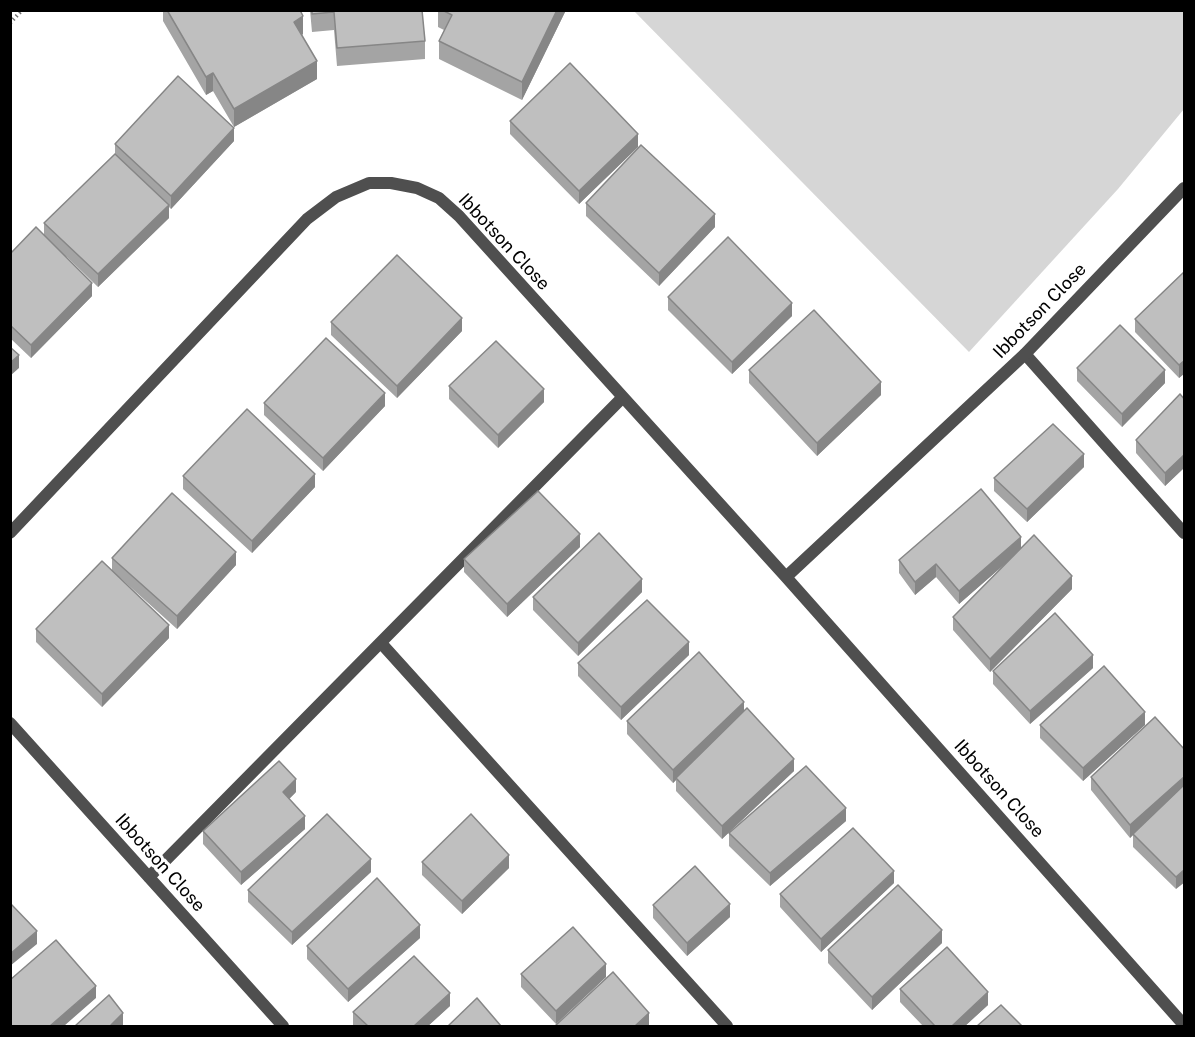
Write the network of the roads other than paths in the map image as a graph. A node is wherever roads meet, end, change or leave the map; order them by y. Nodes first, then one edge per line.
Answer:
1 (1185, 188) edge
2 (1025, 354) junction
3 (622, 398) junction
4 (1185, 532) edge
5 (10, 533) edge
6 (786, 577) junction
7 (381, 643) junction
8 (10, 723) edge
9 (148, 877) junction
10 (1185, 1025) edge
11 (283, 1026) edge
12 (727, 1026) edge

1 - 2 street, Ibbotson Close
2 - 4 street
2 - 6 street, Ibbotson Close
3 - 5 street, Ibbotson Close
3 - 6 street, Ibbotson Close
3 - 7 street
6 - 10 street, Ibbotson Close
7 - 9 street
7 - 12 street
8 - 9 street, Ibbotson Close
9 - 11 street, Ibbotson Close

